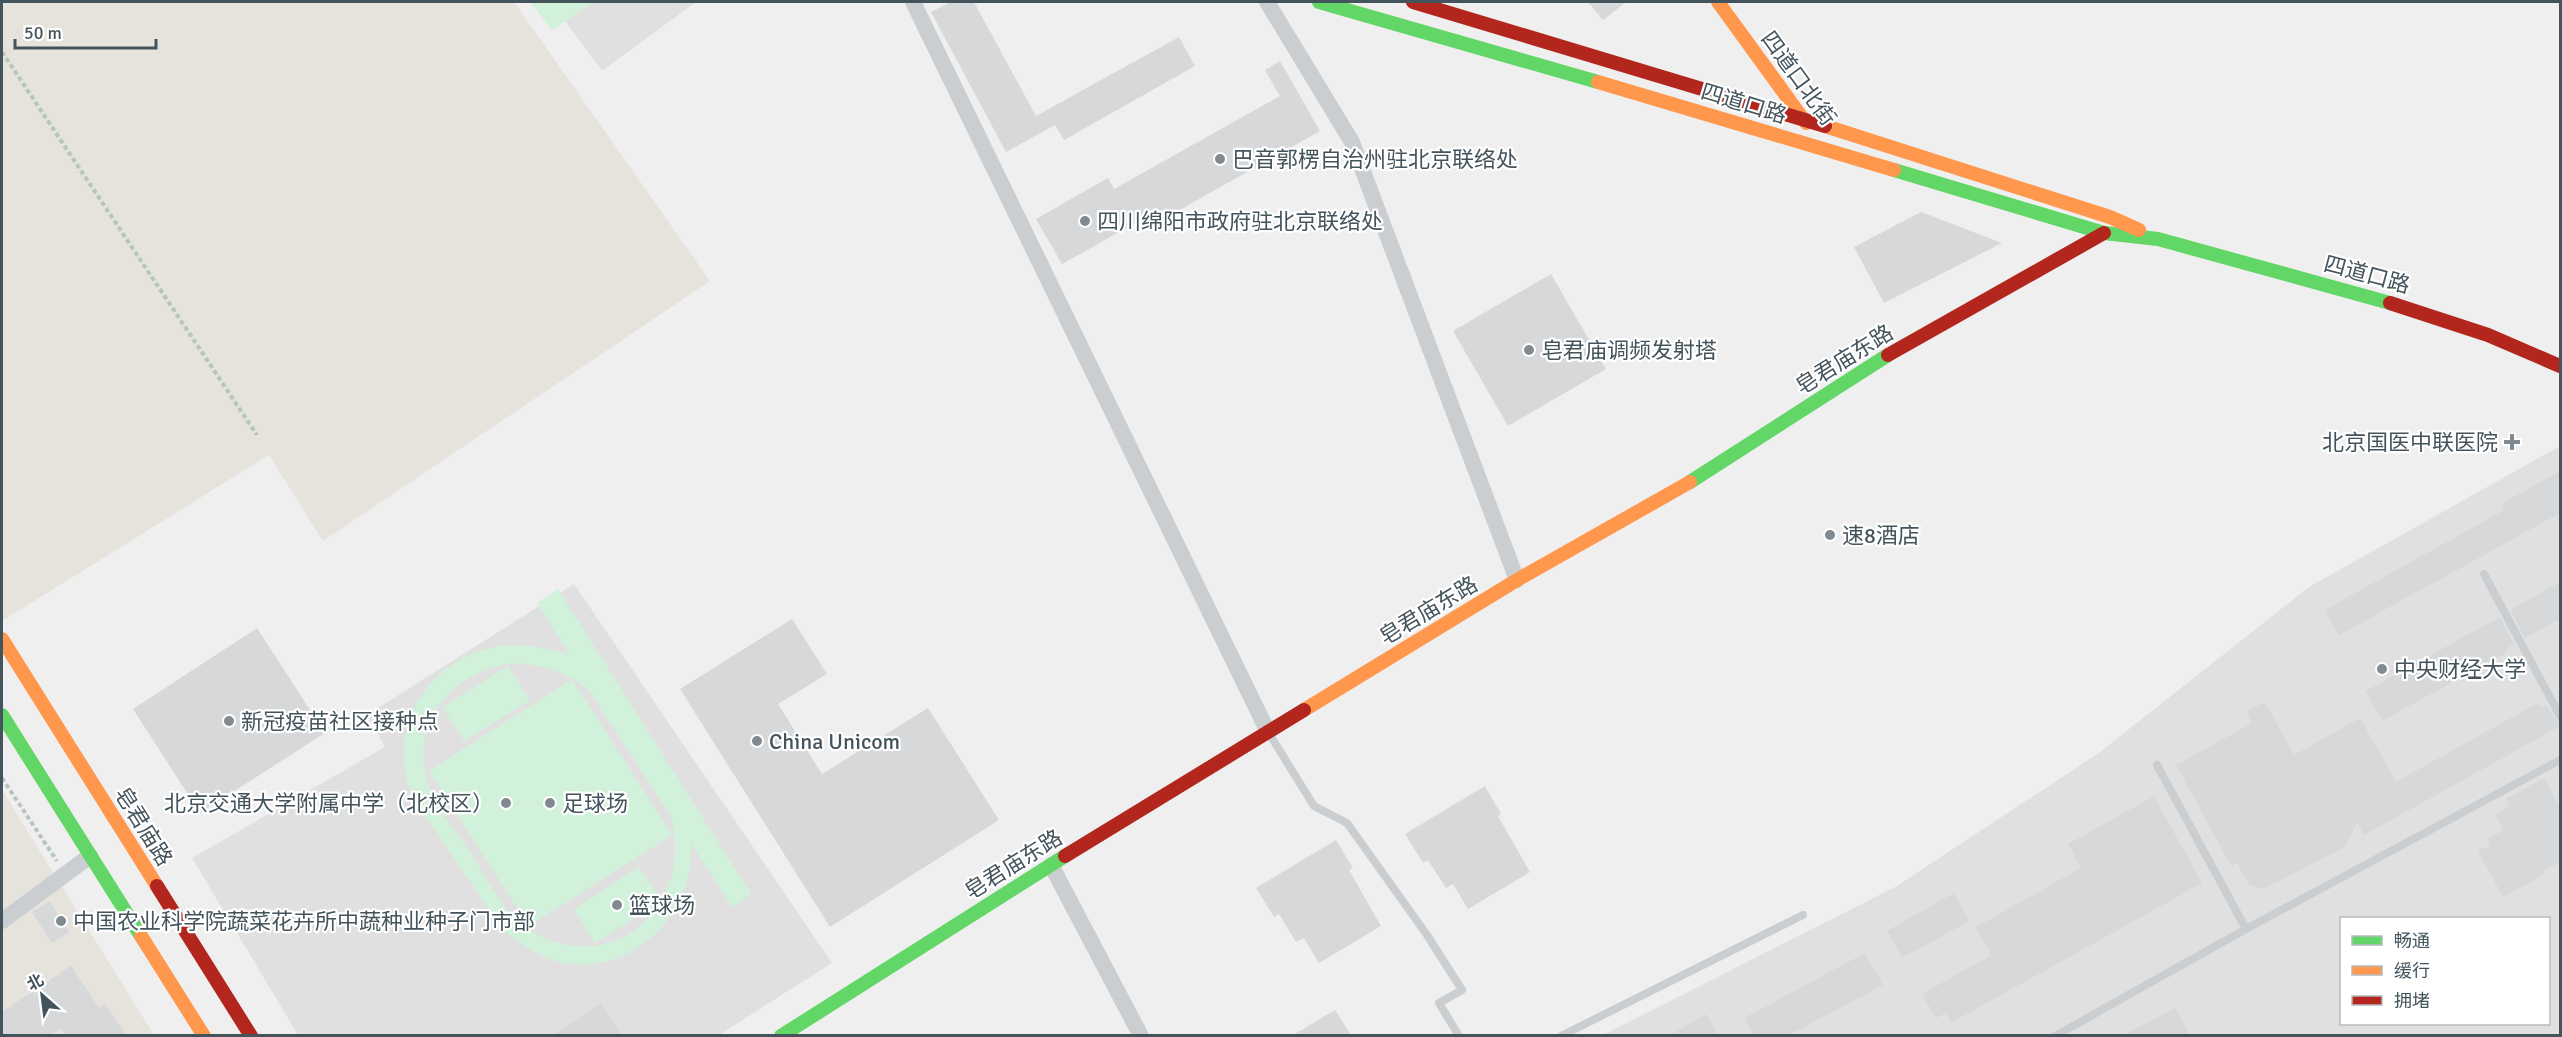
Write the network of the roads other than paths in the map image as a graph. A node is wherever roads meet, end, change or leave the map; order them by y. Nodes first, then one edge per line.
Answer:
1 (913, 2) edge
2 (1267, 2) edge
3 (1319, 2) edge
4 (1413, 2) edge
5 (1718, 2) edge
6 (1803, 119) junction
7 (1824, 150) junction
8 (2104, 233) junction
9 (2158, 239) junction
10 (2560, 366) edge
11 (2484, 574) dead end
12 (1517, 580) junction
13 (2, 639) edge
14 (2, 715) edge
15 (2560, 716) edge
16 (1268, 732) junction
17 (2560, 760) edge
18 (2157, 765) dead end
19 (90, 856) junction
20 (1051, 865) junction
21 (1803, 915) dead end
22 (2, 921) edge
23 (2246, 929) junction
24 (204, 1035) edge
25 (252, 1035) edge
26 (781, 1035) edge
27 (1141, 1035) edge
28 (1459, 1035) edge
29 (1561, 1035) edge
30 (2055, 1035) edge

1 - 16 street
2 - 12 street
3 - 7 street, 四道口路
4 - 6 street, 四道口路
5 - 6 street, 四道口北街
6 - 7 street, 四道口北街
6 - 9 street, 四道口路
7 - 8 street, 四道口路
8 - 9 street, 四道口路
8 - 12 street, 皂君庙东路
9 - 10 street, 四道口路
11 - 15 lane
12 - 16 street, 皂君庙东路
13 - 25 street, 皂君庙路
14 - 19 street
16 - 20 street, 皂君庙东路
16 - 28 lane
17 - 23 lane
18 - 23 lane
19 - 22 street
19 - 24 street
20 - 26 street, 皂君庙东路
20 - 27 street
21 - 29 lane
23 - 30 lane

